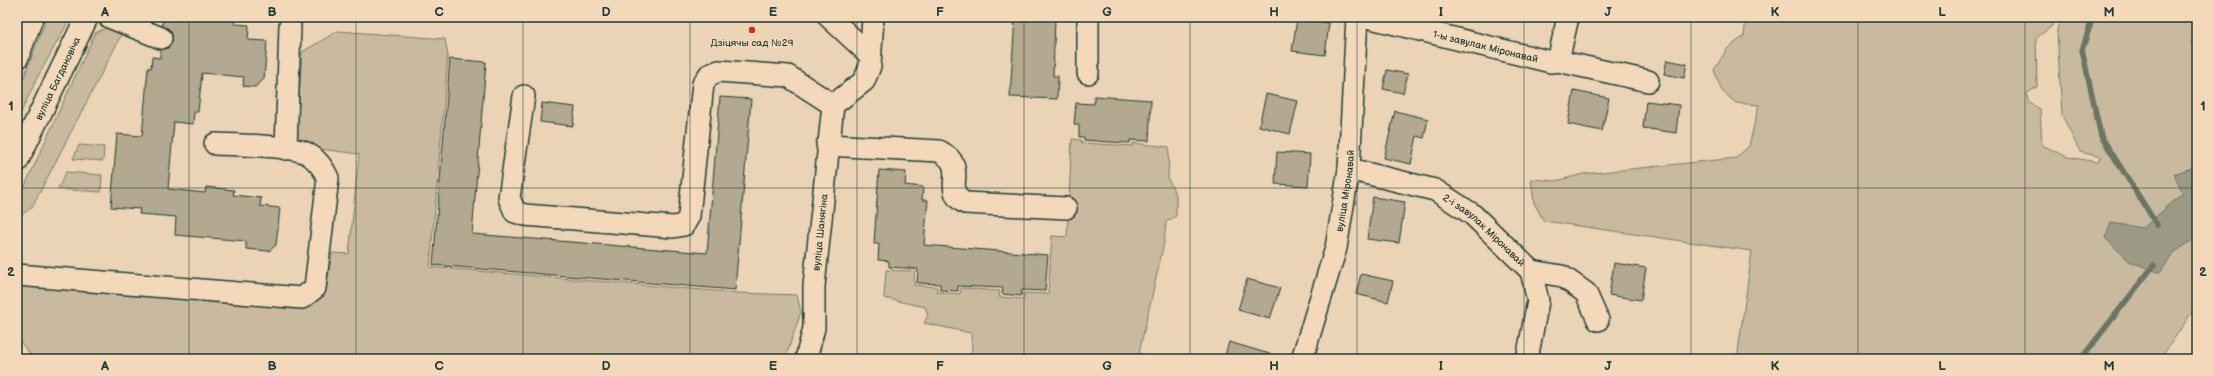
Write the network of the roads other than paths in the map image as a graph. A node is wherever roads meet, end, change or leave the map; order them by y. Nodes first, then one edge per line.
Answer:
1 (32, 17) edge
2 (87, 17) edge
3 (109, 17) edge
4 (829, 17) edge
5 (873, 17) edge
6 (1088, 17) edge
7 (1357, 17) edge
8 (1367, 17) edge
9 (1568, 17) edge
10 (290, 26) dead end
11 (161, 38) dead end
12 (870, 55) junction
13 (17, 58) edge
14 (1558, 60) junction
15 (1088, 74) dead end
16 (1648, 81) dead end
17 (524, 96) dead end
18 (833, 105) junction
19 (215, 144) dead end
20 (827, 145) junction
21 (286, 149) junction
22 (17, 161) edge
23 (1349, 169) junction
24 (1066, 208) dead end
25 (1531, 271) junction
26 (17, 275) edge
27 (1598, 320) dead end
28 (806, 359) edge
29 (1302, 359) edge
30 (1527, 359) edge

1 - 13 main road
2 - 22 main road, вуліца Багдановіча
3 - 11 street
4 - 12 street
5 - 12 street
6 - 15 street
7 - 23 street, вуліца Міронавай
8 - 14 street, 1-ы завулак Міронавай
9 - 14 street
10 - 21 street
12 - 18 street
14 - 16 street, 1-ы завулак Міронавай
17 - 18 street
18 - 20 street, вуліца Шанягіна
19 - 21 street
20 - 24 street
20 - 28 street, вуліца Шанягіна
21 - 26 street
23 - 25 street, 2-і завулак Міронавай
23 - 29 street, вуліца Міронавай
25 - 27 street
25 - 30 street, 2-і завулак Міронавай

